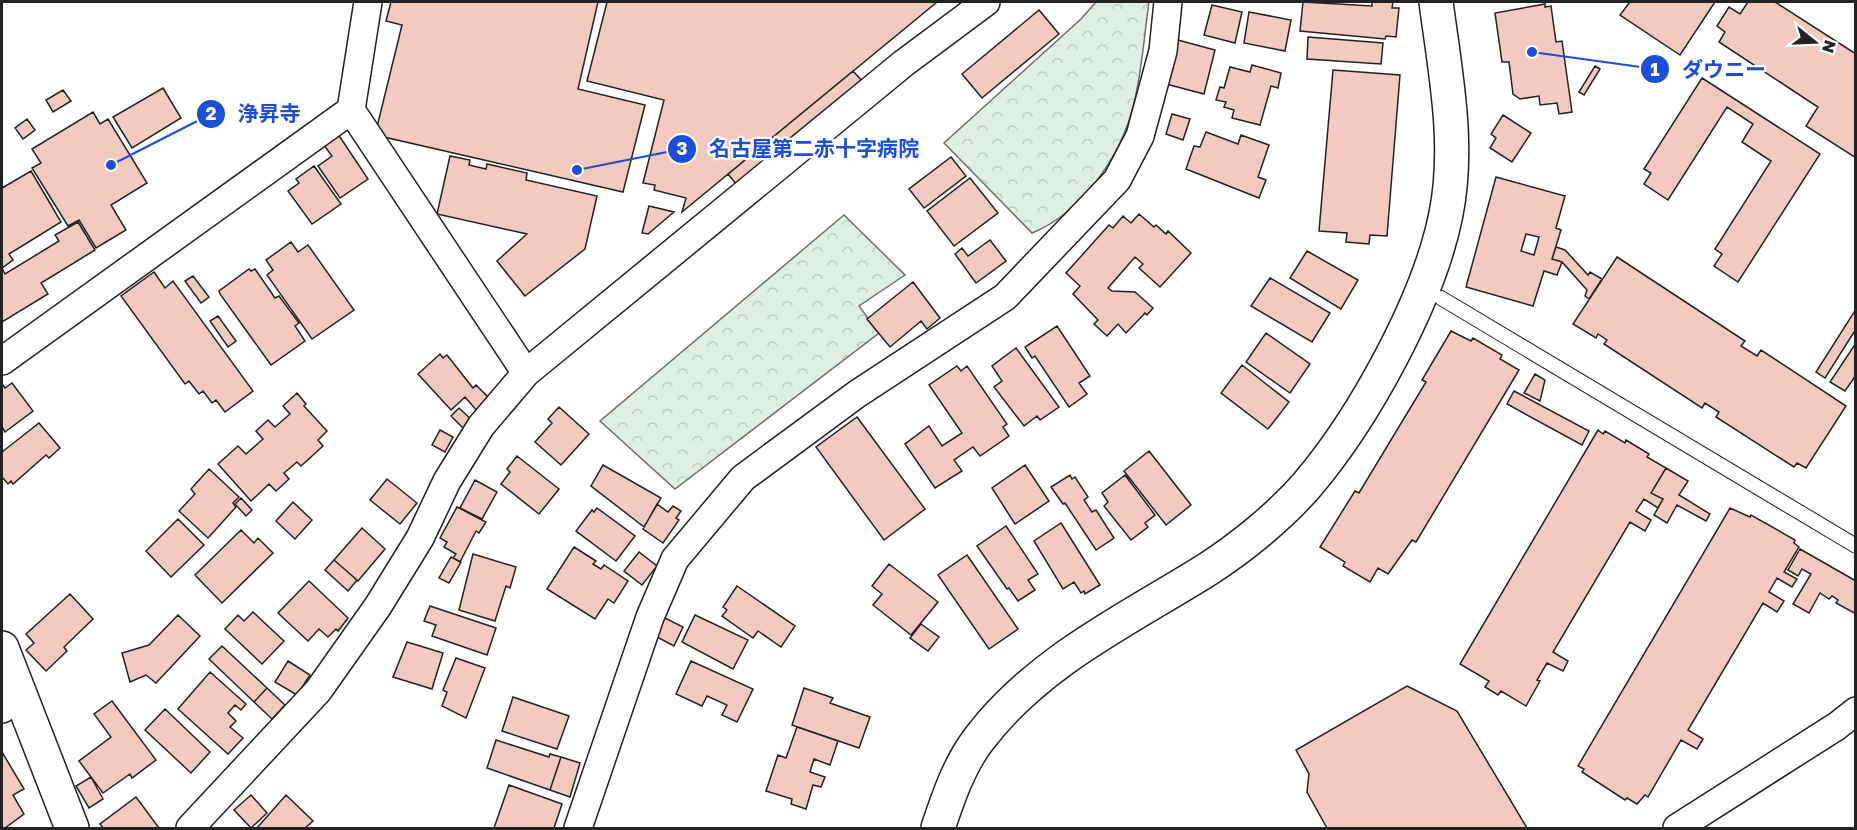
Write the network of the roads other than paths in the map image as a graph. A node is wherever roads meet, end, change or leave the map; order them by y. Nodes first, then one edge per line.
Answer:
1 (368, 2) edge
2 (986, 2) edge
3 (1168, 2) edge
4 (1436, 2) edge
5 (351, 110) junction
6 (1441, 298) dead end
7 (2, 361) edge
8 (526, 373) junction
9 (1856, 546) edge
10 (2, 648) edge
11 (11, 703) edge
12 (1856, 711) edge
13 (72, 828) edge
14 (190, 828) edge
15 (578, 828) edge
16 (938, 828) edge
17 (1677, 828) edge

1 - 5 street
2 - 8 street
3 - 15 street
4 - 16 street
5 - 7 street
5 - 8 street
6 - 9 lane
8 - 14 street
10 - 11 street
11 - 13 street
12 - 17 street

